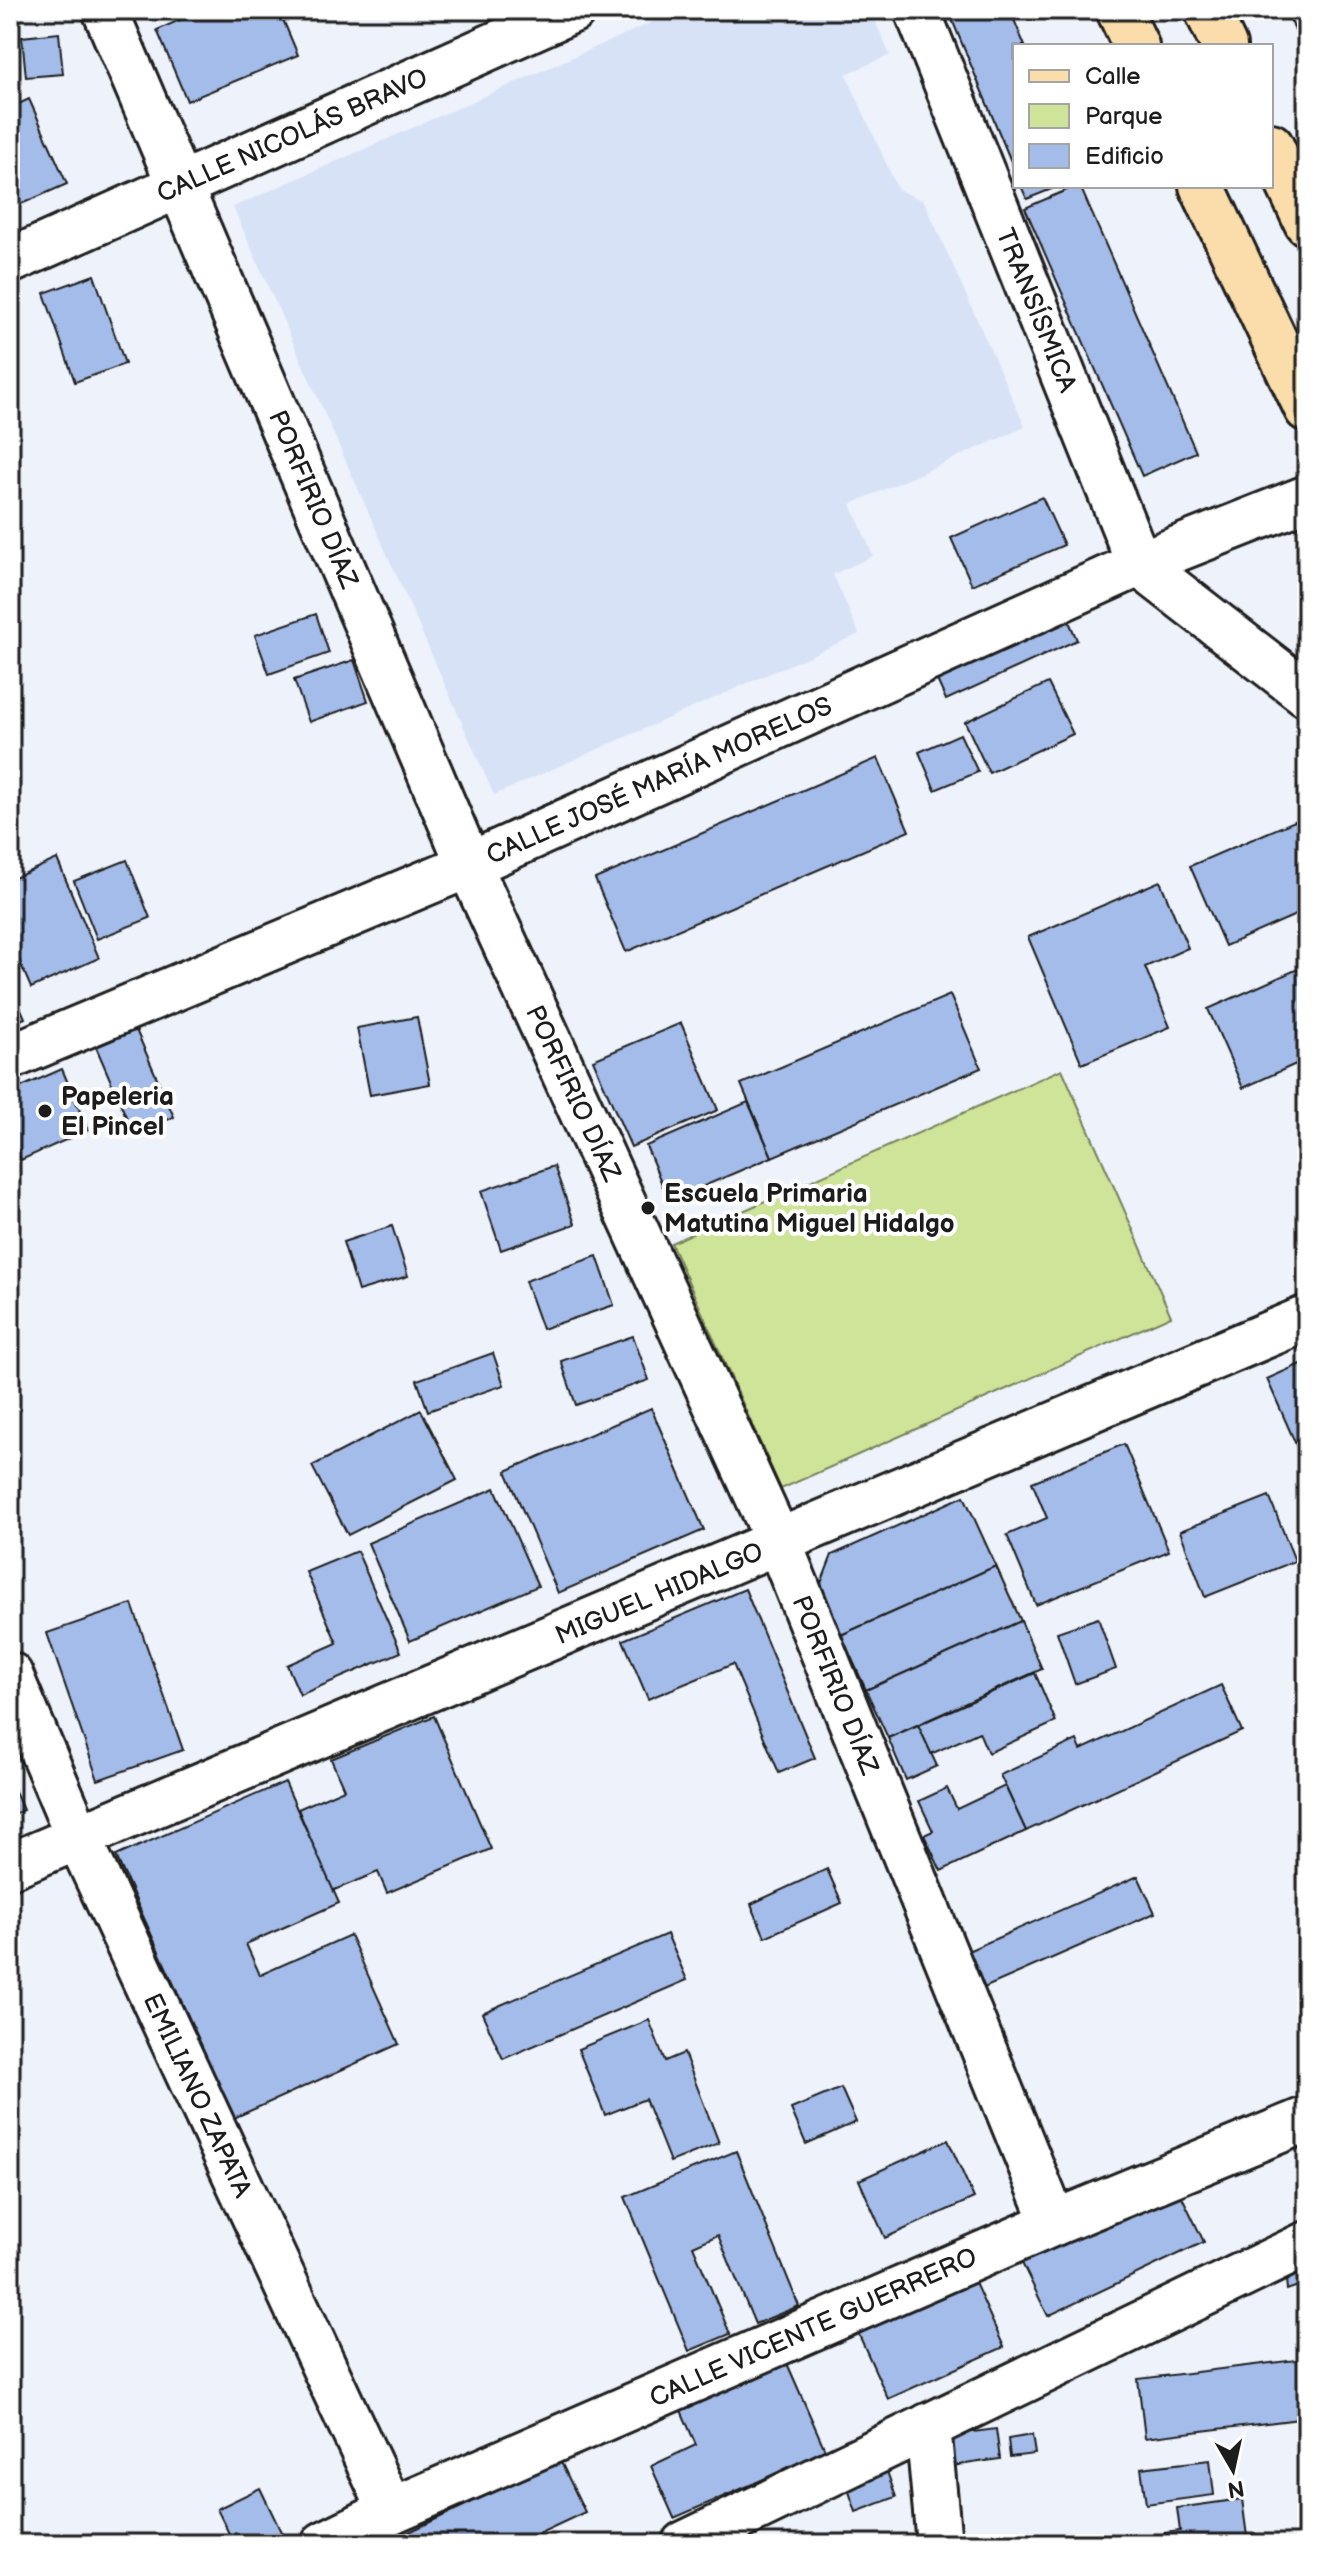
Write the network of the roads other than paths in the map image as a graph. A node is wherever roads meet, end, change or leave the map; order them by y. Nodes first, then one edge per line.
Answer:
1 (105, 10) edge
2 (573, 10) edge
3 (917, 10) edge
4 (1207, 10) edge
5 (1223, 44) edge
6 (1273, 150) edge
7 (179, 185) junction
8 (1203, 188) edge
9 (1307, 223) edge
10 (10, 261) edge
11 (1307, 409) edge
12 (1307, 498) edge
13 (1139, 564) junction
14 (1307, 694) edge
15 (469, 865) junction
16 (10, 1057) edge
17 (1307, 1318) edge
18 (779, 1543) junction
19 (10, 1675) edge
20 (78, 1836) junction
21 (10, 1866) edge
22 (1307, 2119) edge
23 (1054, 2223) junction
24 (1307, 2244) edge
25 (928, 2426) junction
26 (391, 2511) junction
27 (334, 2542) edge
28 (684, 2544) edge
29 (939, 2544) edge

1 - 7 street, PORFIRIO DÍAZ
2 - 7 street, CALLE NICOLÁS BRAVO
3 - 13 street, TRANSÍSMICA
4 - 5 main road
6 - 9 main road
7 - 10 street, CALLE NICOLÁS BRAVO
7 - 15 street, PORFIRIO DÍAZ
8 - 11 main road
12 - 13 street, CALLE JOSÉ MARÍA MORELOS
13 - 14 street
13 - 15 street, CALLE JOSÉ MARÍA MORELOS
15 - 16 street, CALLE JOSÉ MARÍA MORELOS
15 - 18 street, PORFIRIO DÍAZ
17 - 18 street, MIGUEL HIDALGO
18 - 20 street, MIGUEL HIDALGO
18 - 23 street, PORFIRIO DÍAZ
19 - 20 street, EMILIANO ZAPATA
20 - 21 street, MIGUEL HIDALGO
20 - 26 street, EMILIANO ZAPATA
22 - 23 street, CALLE VICENTE GUERRERO
23 - 26 street, CALLE VICENTE GUERRERO
24 - 25 street
25 - 28 street
25 - 29 street
26 - 27 street, CALLE VICENTE GUERRERO

